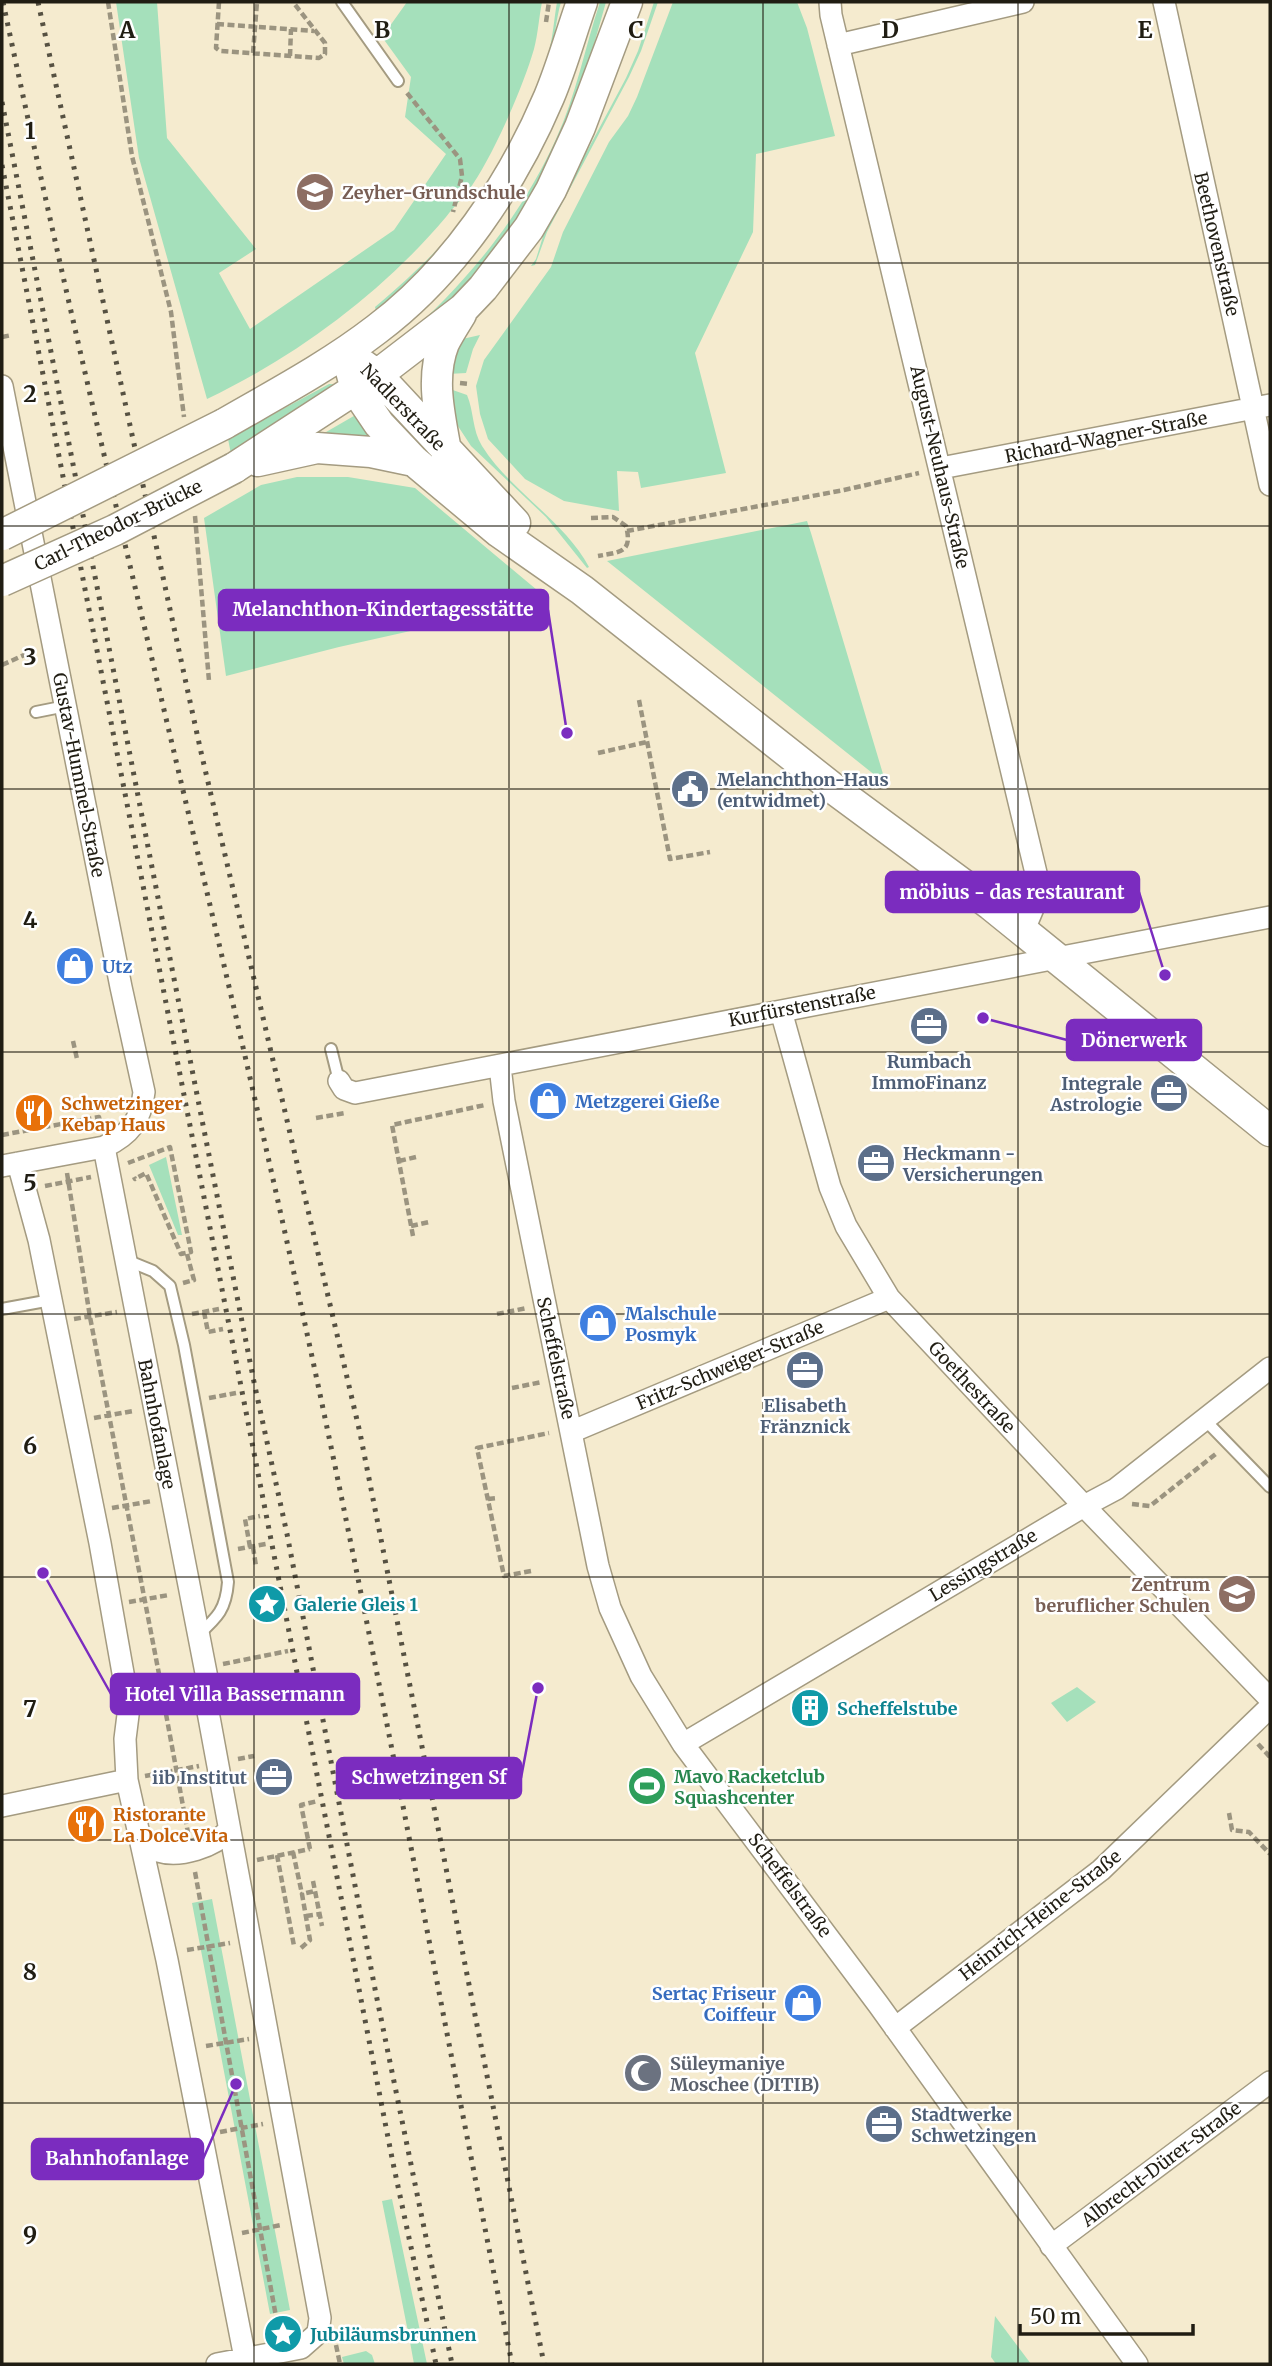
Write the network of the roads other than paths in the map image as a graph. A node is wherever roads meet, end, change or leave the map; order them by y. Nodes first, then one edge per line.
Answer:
1 (342, 2) edge
2 (582, 2) edge
3 (627, 2) edge
4 (1023, 2) edge
5 (1164, 2) edge
6 (828, 6) edge
7 (838, 45) junction
8 (398, 81) road end
9 (463, 310) junction
10 (346, 352) junction
11 (366, 383) junction
12 (2, 386) edge
13 (1262, 407) edge
14 (446, 452) junction
15 (414, 461) junction
16 (234, 468) junction
17 (941, 468) junction
18 (1270, 485) edge
19 (2, 535) edge
20 (2, 581) edge
21 (582, 590) junction
22 (66, 706) junction
23 (36, 712) dead end
24 (1270, 917) edge
25 (1023, 932) junction
26 (1056, 958) junction
27 (781, 1011) junction
28 (331, 1049) dead end
29 (500, 1066) junction
30 (339, 1081) joint
31 (1270, 1131) edge
32 (104, 1147) junction
33 (10, 1164) edge
34 (126, 1260) junction
35 (889, 1298) junction
36 (51, 1300) junction
37 (2, 1309) edge
38 (1270, 1368) edge
39 (1205, 1420) junction
40 (571, 1430) junction
41 (1270, 1487) edge
42 (1084, 1506) junction
43 (198, 1635) junction
44 (1270, 1699) edge
45 (206, 1701) junction
46 (129, 1707) junction
47 (1270, 1707) edge
48 (683, 1744) junction
49 (127, 1780) junction
50 (2, 1806) edge
51 (229, 1830) junction
52 (143, 1843) junction
53 (895, 2028) junction
54 (1270, 2082) edge
55 (1051, 2246) junction
56 (245, 2358) junction
57 (217, 2364) edge
58 (1137, 2364) edge

1 - 8 lane
2 - 10 main road
3 - 9 main road
4 - 7 street
5 - 13 street, Beethovenstraße
6 - 7 street, August-Neuhaus-Straße
7 - 17 street, August-Neuhaus-Straße
9 - 11 main road
9 - 14 main road
10 - 11 main road, Nadlerstraße
10 - 19 main road, bridge
11 - 14 main road, Nadlerstraße
11 - 15 main road, Nadlerstraße
11 - 16 main road
12 - 22 street, Gustav-Hummel-Straße
13 - 17 street, Richard-Wagner-Straße
13 - 18 street, Beethovenstraße
14 - 21 main road, Nadlerstraße
15 - 16 main road
15 - 21 main road, Nadlerstraße
16 - 20 main road, Carl-Theodor-Brücke, bridge
17 - 25 street, August-Neuhaus-Straße
21 - 25 main road, Nadlerstraße
22 - 23 lane
22 - 32 street, Gustav-Hummel-Straße
24 - 26 street, Kurfürstenstraße
25 - 26 main road, Nadlerstraße
26 - 27 street, Kurfürstenstraße
26 - 31 main road, Nadlerstraße
27 - 29 street, Kurfürstenstraße
27 - 35 street, Goethestraße
28 - 30 lane
29 - 30 street, Kurfürstenstraße
29 - 40 street, Scheffelstraße
32 - 33 street
32 - 34 street, Bahnhofanlage
33 - 36 street
34 - 43 street, Bahnhofanlage
34 - 43 lane
35 - 40 street, Fritz-Schweiger-Straße
35 - 42 street, Goethestraße
36 - 37 lane
36 - 46 street
38 - 39 street, Lessingstraße
39 - 41 lane
39 - 42 street, Lessingstraße
40 - 48 street, Scheffelstraße
42 - 44 street, Goethestraße
42 - 48 street, Lessingstraße
43 - 45 street, Bahnhofanlage
45 - 46 street
45 - 51 street, Bahnhofanlage
46 - 49 street
47 - 53 street, Heinrich-Heine-Straße
48 - 53 street, Scheffelstraße
49 - 50 street
49 - 52 street
51 - 52 street
51 - 56 street, Bahnhofanlage
52 - 56 street
53 - 55 street, Scheffelstraße
54 - 55 street, Albrecht-Dürer-Straße
55 - 58 street, Scheffelstraße
56 - 57 street, Bahnhofanlage

